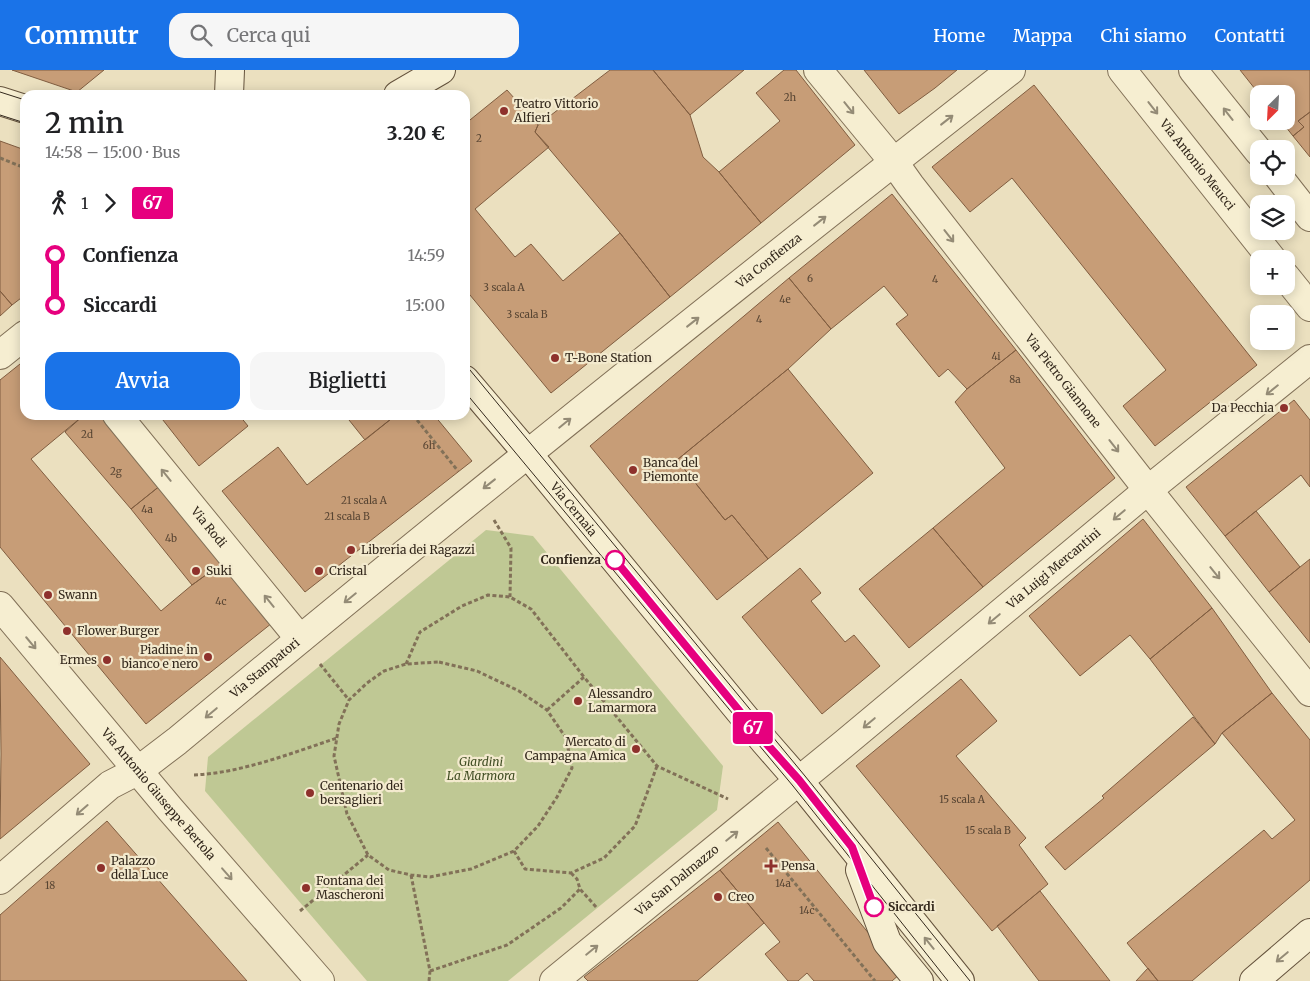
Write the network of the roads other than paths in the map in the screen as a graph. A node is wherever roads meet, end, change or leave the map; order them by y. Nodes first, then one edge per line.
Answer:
1 (231, 70) edge
2 (441, 70) edge
3 (818, 70) edge
4 (1011, 70) edge
5 (1122, 70) edge
6 (1193, 70) edge
7 (229, 90) edge
8 (239, 90) edge
9 (407, 90) edge
10 (0, 101) edge
11 (20, 107) edge
12 (1250, 141) edge
13 (893, 161) junction
14 (1285, 185) edge
15 (1310, 217) edge
16 (1265, 250) edge
17 (1295, 288) edge
18 (1310, 306) edge
19 (20, 339) edge
20 (0, 355) edge
21 (1310, 359) edge
22 (470, 386) edge
23 (121, 420) edge
24 (527, 454) junction
25 (1148, 490) junction
26 (0, 606) edge
27 (300, 639) junction
28 (1310, 692) edge
29 (139, 770) junction
30 (799, 780) junction
31 (852, 847) junction
32 (0, 880) edge
33 (1310, 933) edge
34 (320, 981) edge
35 (554, 981) edge
36 (919, 981) edge
37 (960, 981) edge
38 (1254, 981) edge

1 - 7 street
1 - 8 street
2 - 9 street
3 -> 13 street, Via Pietro Giannone
13 -> 4 street, Via Confienza
5 -> 16 street, Via Antonio Meucci
12 -> 6 street
10 - 11 street
24 -> 13 street, Via Confienza
13 -> 25 street, Via Pietro Giannone
14 - 15 street
17 - 18 street
19 - 20 street
21 -> 25 street, Via Luigi Mercantini
22 - 24 street, Via Cernaia
27 -> 23 street, Via Rodi
24 -> 27 street, Via Stampatori
24 - 30 street, Via Cernaia
25 -> 28 street, Via Pietro Giannone
25 -> 30 street, Via Luigi Mercantini
26 -> 29 street, Via Antonio Giuseppe Bertola
27 -> 29 street, Via Stampatori
29 -> 32 street, Via Stampatori
29 -> 34 street, Via Antonio Giuseppe Bertola
30 - 31 street, Via Cernaia
35 -> 30 street, Via San Dalmazzo
31 - 36 street, Via Cernaia
37 -> 31 street, Via Cernaia
33 -> 38 street

